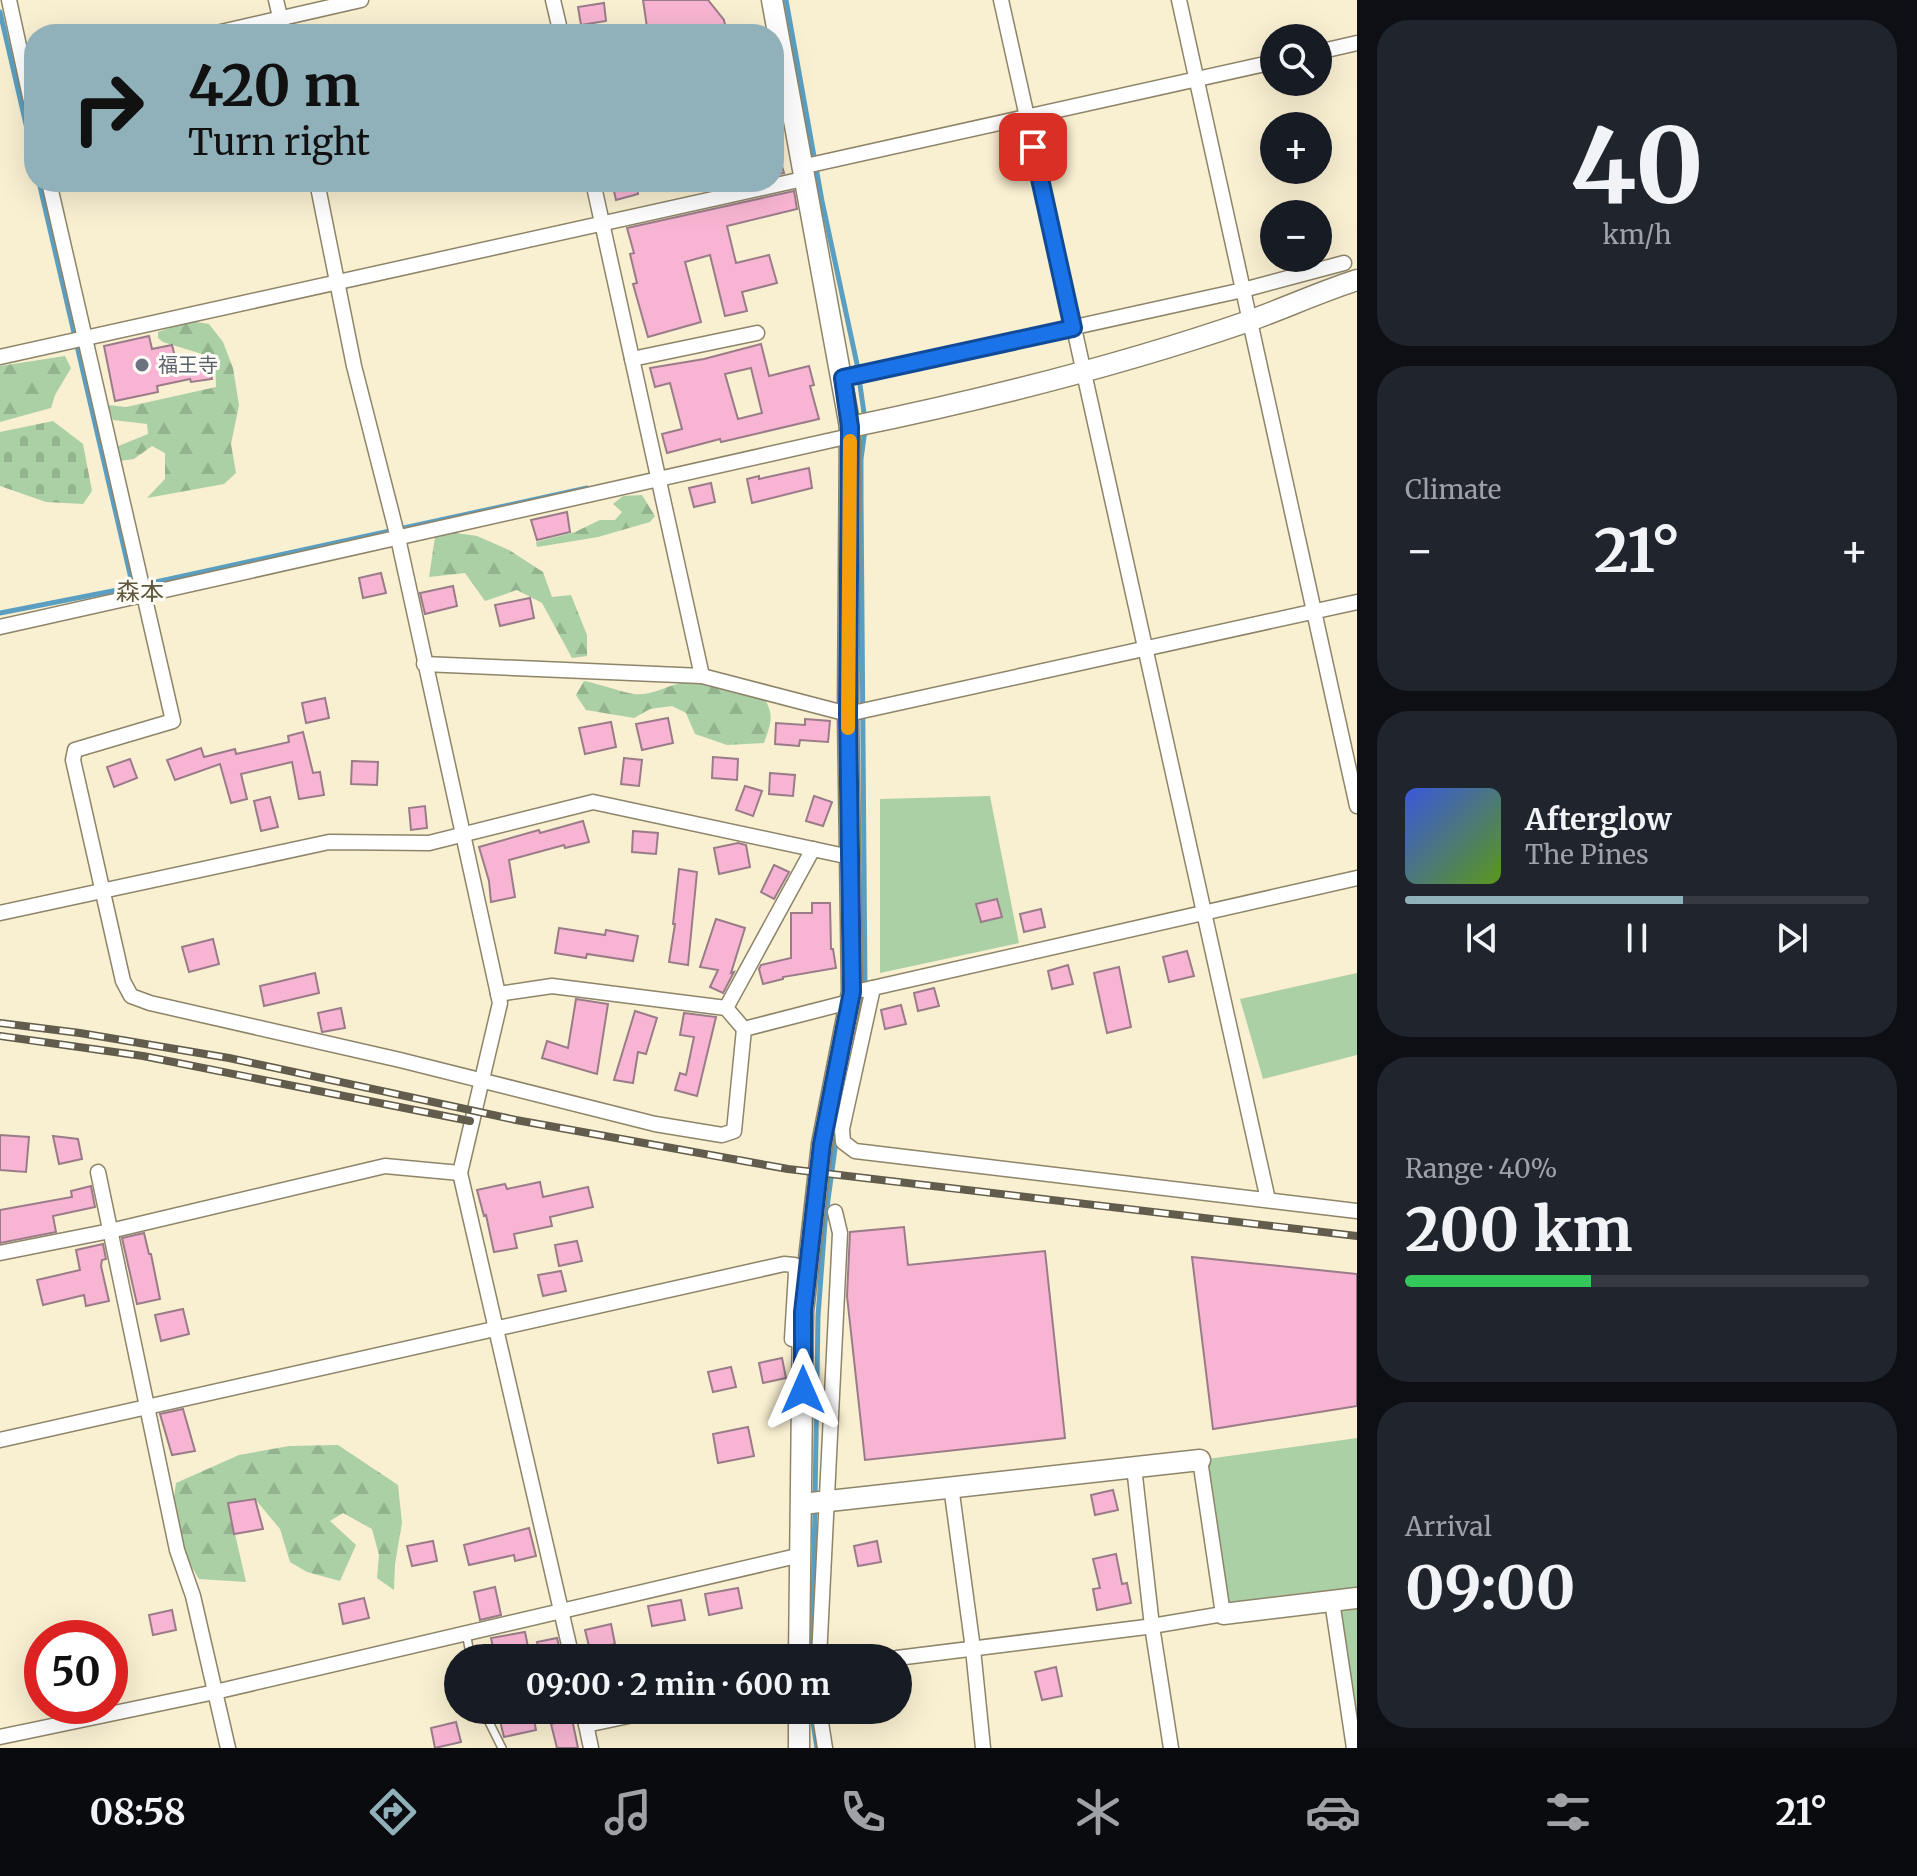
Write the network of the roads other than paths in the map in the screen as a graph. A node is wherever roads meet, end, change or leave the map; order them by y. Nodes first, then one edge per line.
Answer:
1 (9, 0) edge
2 (276, 0) edge
3 (361, 0) edge
4 (553, 0) edge
5 (772, 0) edge
6 (1001, 0) edge
7 (1179, 0) edge
8 (280, 18) junction
9 (254, 24) edge
10 (282, 24) edge
11 (559, 24) edge
12 (775, 24) edge
13 (1357, 43) edge
14 (1332, 49) edge
15 (24, 54) edge
16 (1260, 65) edge
17 (1196, 79) junction
18 (784, 84) edge
19 (1026, 117) junction
20 (802, 173) junction
21 (784, 178) edge
22 (51, 192) edge
23 (319, 192) edge
24 (595, 192) edge
25 (728, 192) edge
26 (603, 224) junction
27 (1351, 272) edge
28 (339, 281) junction
29 (1243, 290) junction
30 (1250, 320) junction
31 (1073, 328) junction
32 (757, 333) dead end
33 (85, 339) junction
34 (0, 357) edge
35 (632, 359) junction
36 (1083, 373) junction
37 (843, 378) junction
38 (850, 432) junction
39 (659, 479) junction
40 (398, 538) junction
41 (143, 595) junction
42 (1357, 602) edge
43 (1315, 612) junction
44 (0, 627) edge
45 (1146, 649) junction
46 (424, 664) junction
47 (702, 676) junction
48 (848, 714) junction
49 (1357, 806) edge
50 (462, 834) junction
51 (813, 849) junction
52 (850, 857) junction
53 (1357, 878) edge
54 (102, 891) junction
55 (1203, 911) junction
56 (0, 913) edge
57 (498, 994) junction
58 (858, 994) junction
59 (726, 1008) junction
60 (744, 1029) junction
61 (481, 1082) junction
62 (98, 1172) dead end
63 (460, 1173) junction
64 (1268, 1200) junction
65 (1357, 1211) edge
66 (835, 1212) dead end
67 (110, 1231) junction
68 (0, 1253) edge
69 (495, 1329) junction
70 (803, 1342) junction
71 (148, 1408) junction
72 (0, 1440) edge
73 (1200, 1460) joint
74 (1134, 1467) junction
75 (951, 1486) junction
76 (825, 1502) junction
77 (802, 1504) junction
78 (801, 1555) junction
79 (1357, 1598) edge
80 (1332, 1601) junction
81 (561, 1611) junction
82 (1223, 1614) junction
83 (1152, 1626) junction
84 (466, 1633) junction
85 (468, 1644) edge
86 (569, 1644) edge
87 (799, 1644) edge
88 (820, 1644) edge
89 (973, 1649) junction
90 (912, 1656) edge
91 (215, 1692) junction
92 (490, 1724) edge
93 (586, 1724) edge
94 (799, 1724) edge
95 (821, 1724) edge
96 (0, 1737) edge
97 (228, 1748) edge
98 (502, 1748) edge
99 (591, 1748) edge
100 (799, 1748) edge
101 (825, 1748) edge
102 (983, 1748) edge
103 (1171, 1748) edge
104 (1354, 1748) edge

1 - 15 street
2 - 8 street
3 - 8 street
4 - 11 street
5 - 12 main road
6 - 19 street
7 - 17 street
8 - 9 street
8 - 10 street
13 - 14 street
16 - 17 street
17 - 19 street
17 - 29 street
18 - 20 main road
19 - 20 street
19 - 31 street
20 - 21 street
20 - 37 main road
22 - 33 street
23 - 28 street
24 - 26 street
25 - 26 street
26 - 28 street
26 - 35 street
27 - 29 street
27 - 30 main road
28 - 33 street
28 - 40 street
29 - 30 street
29 - 31 street
30 - 36 main road
30 - 43 street
31 - 36 street
31 - 37 street
32 - 35 street
33 - 34 street
33 - 41 street
35 - 39 street
36 - 38 main road
36 - 45 street
37 - 38 main road
38 - 39 street
38 - 48 main road
39 - 40 street
39 - 47 street
40 - 41 street
40 - 46 street
41 - 44 street
41 - 54 street
42 - 43 street
43 - 45 street
43 - 49 street
45 - 48 street
45 - 55 street
46 - 47 street
46 - 50 street
47 - 48 street
48 - 52 main road
50 - 51 street
50 - 54 street
50 - 57 street
51 - 52 street
51 - 59 street
52 - 58 main road
53 - 55 street
54 - 56 street
54 - 61 street
55 - 58 street
55 - 64 street
57 - 59 street
57 - 61 street
58 - 60 street
58 - 64 street
58 - 70 main road
59 - 60 street
60 - 61 street
61 - 63 street
62 - 67 street
63 - 67 street
63 - 69 street
64 - 65 street
66 - 76 street
67 - 68 street
67 - 71 street
69 - 70 street
69 - 71 street
69 - 81 street
70 - 77 main road
71 - 72 street
71 - 91 street
73 - 74 main road
73 - 82 street
74 - 75 main road
74 - 83 street
75 - 76 main road
75 - 89 street
76 - 77 main road
76 - 88 street
77 - 78 main road
78 - 81 street
78 - 87 main road
79 - 80 main road
80 - 82 main road
80 - 104 street
81 - 84 street
81 - 86 street
82 - 83 street
83 - 89 street
83 - 103 street
84 - 85 lane
84 - 91 street
89 - 90 street
89 - 102 street
91 - 96 street
91 - 97 street
92 - 98 lane
93 - 99 street
94 - 100 main road
95 - 101 street

